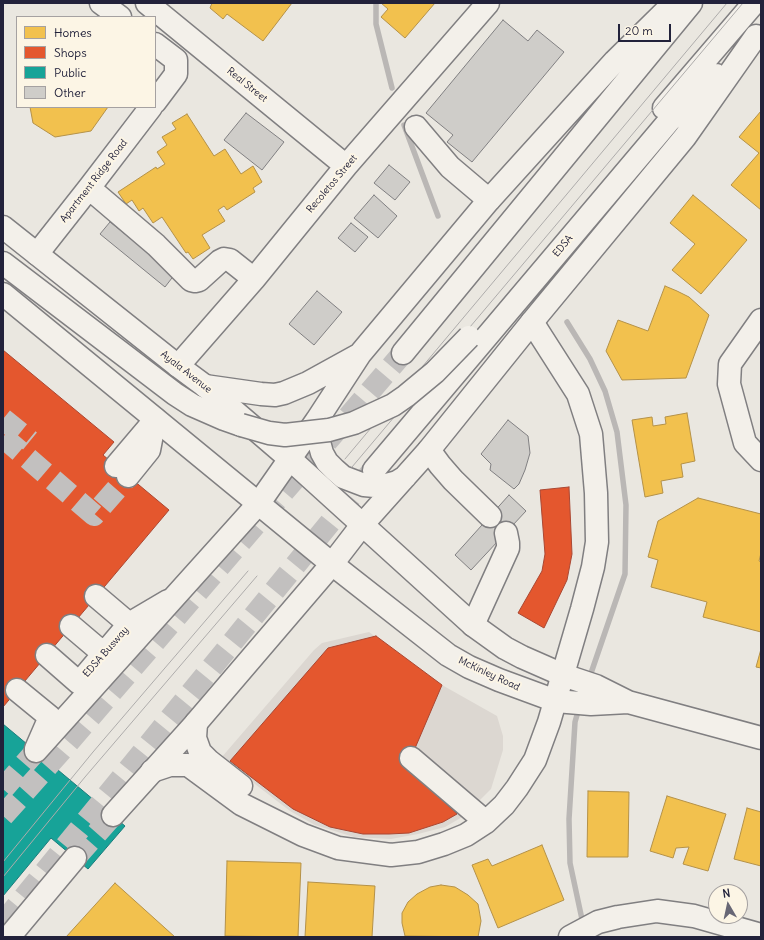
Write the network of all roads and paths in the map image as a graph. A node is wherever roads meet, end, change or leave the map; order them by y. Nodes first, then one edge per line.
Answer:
1 (101, 3) edge
2 (488, 3) edge
3 (674, 3) edge
4 (690, 3) edge
5 (754, 3) edge
6 (151, 4) edge
7 (119, 16) edge
8 (758, 33) edge
9 (156, 45) edge
10 (156, 101) edge
11 (150, 108) edge
12 (416, 127) dead end
13 (346, 166) junction
14 (89, 188) junction
15 (489, 200) junction
16 (3, 227) edge
17 (37, 254) junction
18 (3, 263) edge
19 (254, 279) junction
20 (3, 294) edge
21 (761, 320) edge
22 (532, 322) junction
23 (404, 353) tunnel mouth
24 (360, 354) junction
25 (178, 366) junction
26 (205, 386) junction
27 (153, 417) junction
28 (317, 420) junction
29 (430, 450) junction
30 (290, 459) junction
31 (761, 460) edge
32 (118, 467) tunnel mouth
33 (374, 470) tunnel mouth
34 (406, 477) junction
35 (259, 503) junction
36 (490, 516) dead end
37 (362, 525) junction
38 (506, 533) dead end
39 (332, 564) junction
40 (96, 596) dead end
41 (174, 597) junction
42 (129, 624) junction
43 (473, 625) junction
44 (71, 626) dead end
45 (104, 654) junction
46 (46, 655) dead end
47 (563, 675) junction
48 (17, 690) dead end
49 (556, 701) junction
50 (628, 702) junction
51 (196, 722) junction
52 (761, 738) edge
53 (411, 758) dead end
54 (152, 771) junction
55 (113, 815) tunnel mouth
56 (486, 822) junction
57 (283, 825) junction
58 (76, 858) tunnel mouth
59 (761, 935) edge
60 (10, 937) edge
61 (570, 937) edge

1 - 7 main road
2 - 13 main road, Recoletos Street
3 - 15 main road
4 - 23 main road
5 - 18 main road, bridge
6 - 13 main road, Real Street
8 - 22 main road
8 - 33 main road, EDSA
9 - 10 main road
11 - 14 main road, Apartment Ridge Road
12 - 15 main road
13 - 19 main road, Recoletos Street
14 - 17 main road, Apartment Ridge Road
14 - 19 main road
15 - 24 main road
16 - 17 main road, Ayala Avenue
17 - 25 main road, Ayala Avenue
19 - 25 main road, Recoletos Street
20 - 27 main road
21 - 31 main road
22 - 29 main road
22 - 47 main road
24 - 26 main road
24 - 28 main road
25 - 26 main road, Ayala Avenue
26 - 30 main road, Ayala Avenue
27 - 32 main road
27 - 35 main road
28 - 30 main road
28 - 34 main road
29 - 34 main road
29 - 36 main road
30 - 35 main road
30 - 37 main road, Ayala Avenue
34 - 37 main road
35 - 39 main road
35 - 41 main road
37 - 39 main road
37 - 43 main road, McKinley Road
38 - 43 main road
39 - 49 main road, McKinley Road
39 - 51 main road
40 - 42 main road
41 - 42 main road, EDSA Busway
41 - 48 main road
42 - 45 main road, EDSA Busway
43 - 47 main road, McKinley Road
44 - 45 main road
45 - 46 main road, EDSA Busway
47 - 49 main road
47 - 50 main road, McKinley Road
49 - 50 main road, McKinley Road
49 - 56 main road
50 - 52 main road, McKinley Road
51 - 54 main road
51 - 57 main road
53 - 56 main road
54 - 55 main road
54 - 57 main road
56 - 57 main road
58 - 60 main road
59 - 61 main road

